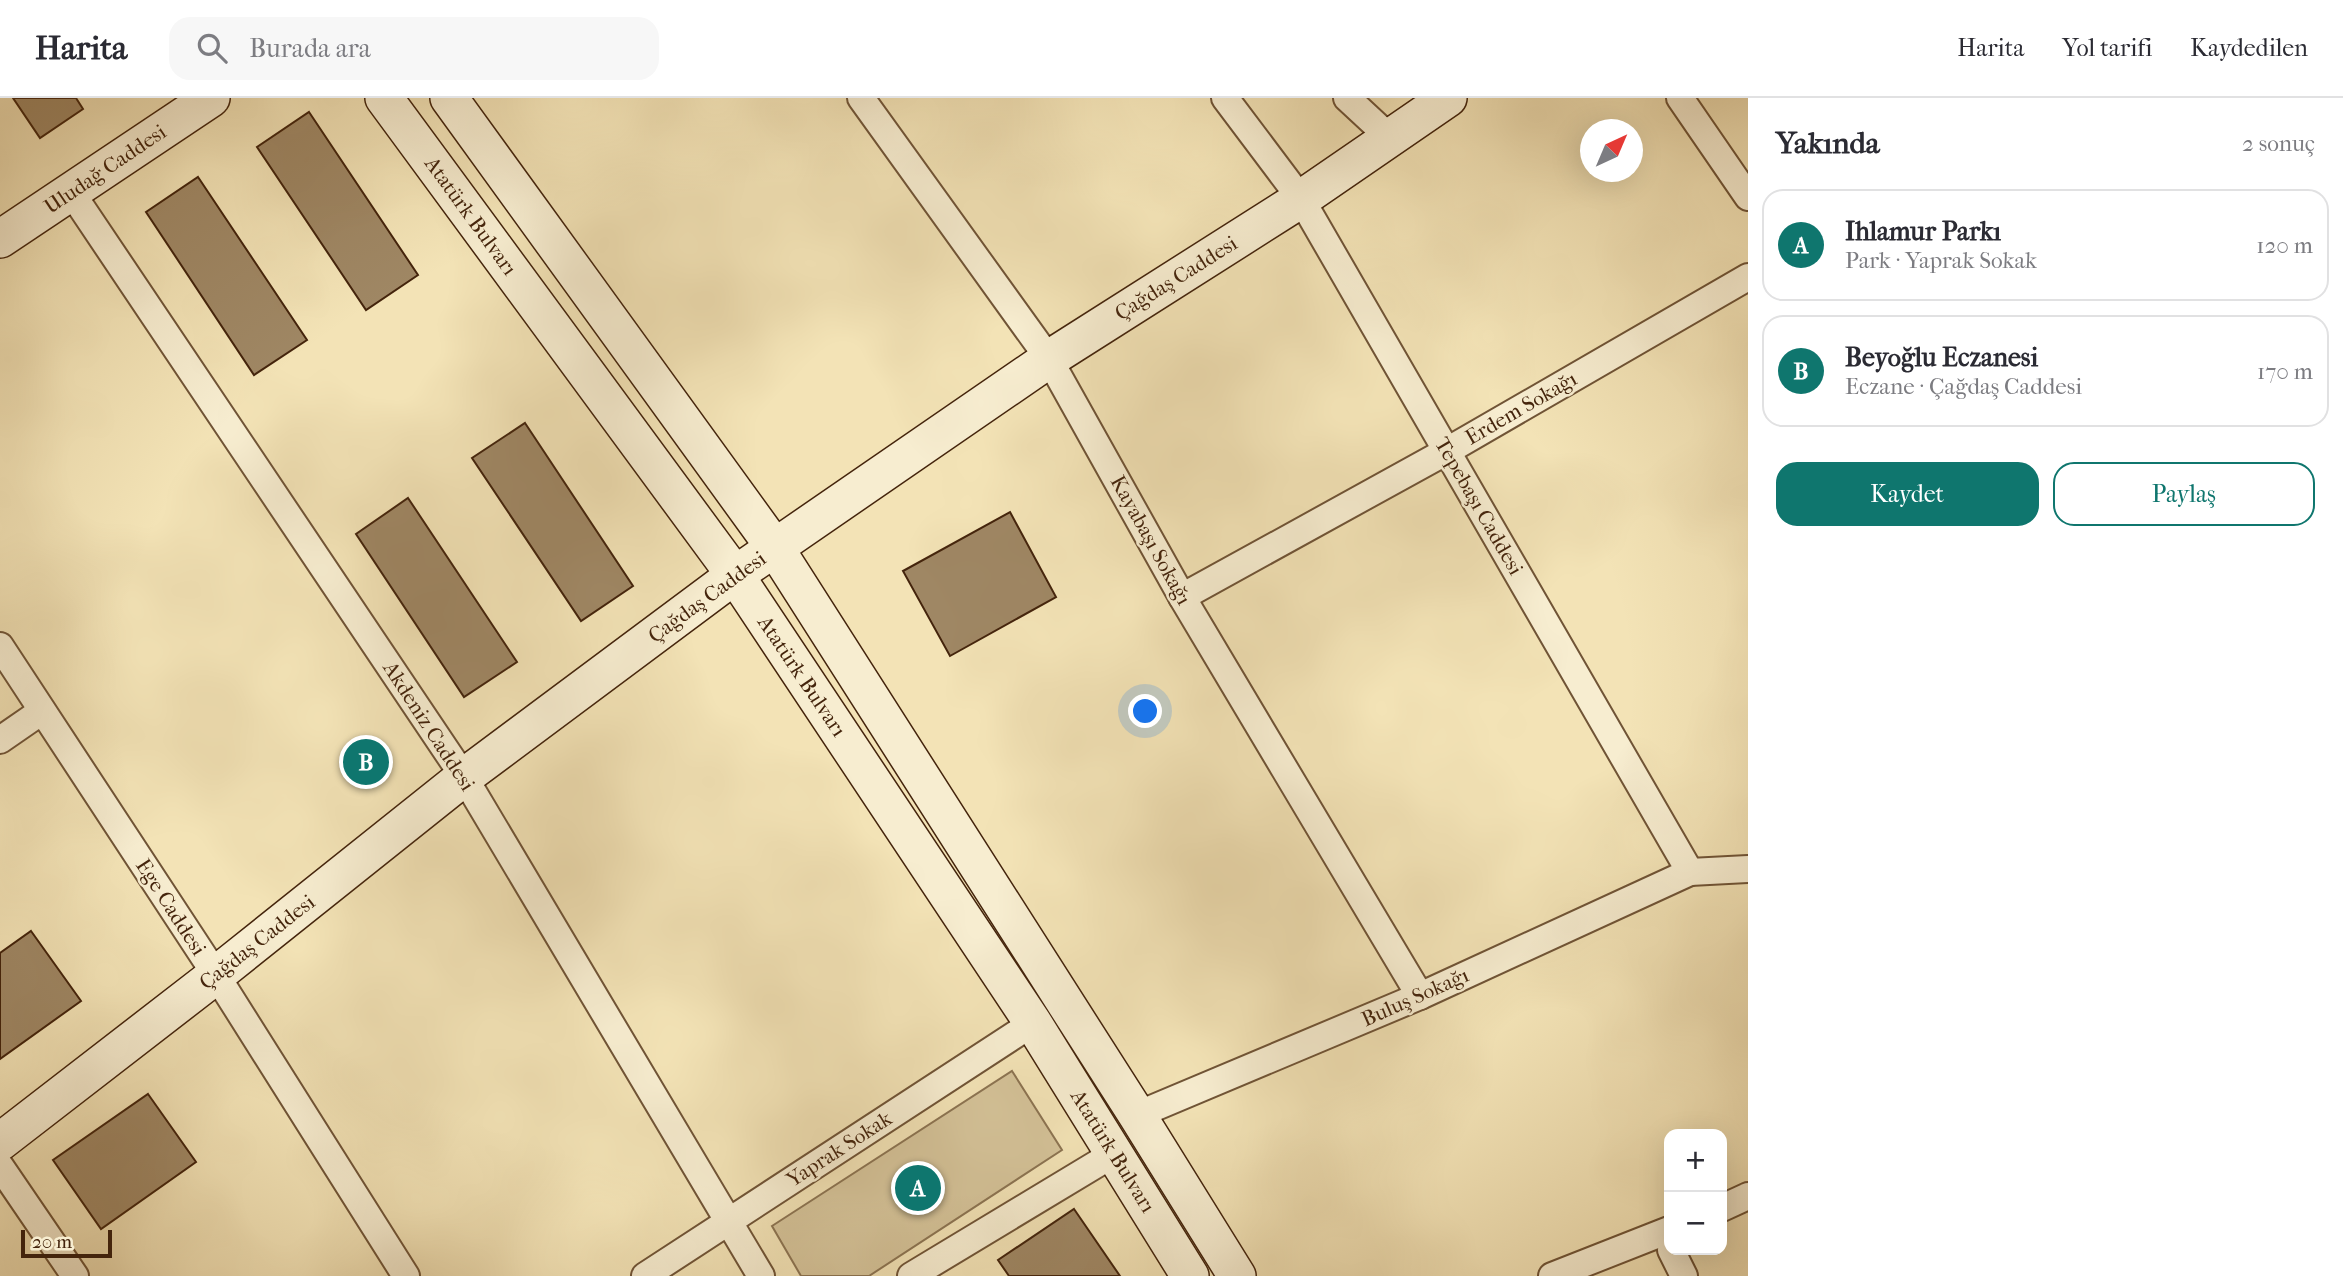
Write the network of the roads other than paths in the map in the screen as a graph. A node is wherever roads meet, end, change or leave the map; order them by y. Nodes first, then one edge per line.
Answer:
1 (211, 98) edge
2 (384, 98) edge
3 (449, 98) edge
4 (861, 98) edge
5 (1225, 98) edge
6 (1347, 98) edge
7 (1448, 98) edge
8 (1680, 98) edge
9 (1390, 138) junction
10 (71, 192) junction
11 (1748, 197) edge
12 (1301, 199) junction
13 (0, 239) edge
14 (1748, 277) edge
15 (1049, 359) junction
16 (1447, 452) junction
17 (775, 548) junction
18 (735, 575) junction
19 (1182, 597) junction
20 (0, 646) edge
21 (42, 711) junction
22 (0, 740) edge
23 (464, 777) junction
24 (1748, 869) edge
25 (1690, 872) junction
26 (216, 975) junction
27 (1420, 996) junction
28 (1033, 1023) junction
29 (1138, 1115) junction
30 (0, 1142) edge
31 (1115, 1153) junction
32 (0, 1166) edge
33 (1748, 1196) edge
34 (1727, 1206) edge
35 (728, 1222) junction
36 (1664, 1241) edge
37 (1675, 1255) edge
38 (75, 1276) edge
39 (406, 1276) edge
40 (645, 1276) edge
41 (761, 1276) edge
42 (911, 1276) edge
43 (1189, 1276) edge
44 (1237, 1276) edge
45 (1552, 1276) edge
46 (1684, 1276) edge

1 - 10 street, Uludağ Caddesi
2 - 18 street, Atatürk Bulvarı
3 - 17 street
4 - 15 street, Kayabaşı Sokağı
5 - 12 street, Tepebaşı Caddesi
6 - 9 street
7 - 9 street, Çağdaş Caddesi
8 - 11 street
9 - 12 street, Çağdaş Caddesi
10 - 13 street, Uludağ Caddesi
10 - 23 street, Akdeniz Caddesi
12 - 15 street, Çağdaş Caddesi
12 - 16 street, Tepebaşı Caddesi
14 - 16 street, Erdem Sokağı
15 - 17 street, Çağdaş Caddesi
15 - 19 street, Kayabaşı Sokağı
16 - 19 street, Erdem Sokağı
16 - 25 street, Tepebaşı Caddesi
17 - 18 street, Çağdaş Caddesi
17 - 29 street
18 - 23 street, Çağdaş Caddesi
18 - 28 street, Atatürk Bulvarı
19 - 27 street, Kayabaşı Sokağı
20 - 21 street, Ege Caddesi
21 - 22 street
21 - 26 street, Ege Caddesi
23 - 26 street, Çağdaş Caddesi
23 - 35 street, Akdeniz Caddesi
24 - 25 street
25 - 27 street, Buluş Sokağı
26 - 30 street, Çağdaş Caddesi
26 - 39 street, Ege Caddesi
27 - 29 street, Buluş Sokağı
28 - 31 street, Atatürk Bulvarı
28 - 35 street, Yaprak Sokak
29 - 44 street
31 - 42 street
31 - 43 street, Atatürk Bulvarı
32 - 38 street
33 - 34 street
35 - 40 street, Yaprak Sokak
35 - 41 street, Akdeniz Caddesi
36 - 45 street
37 - 46 street

